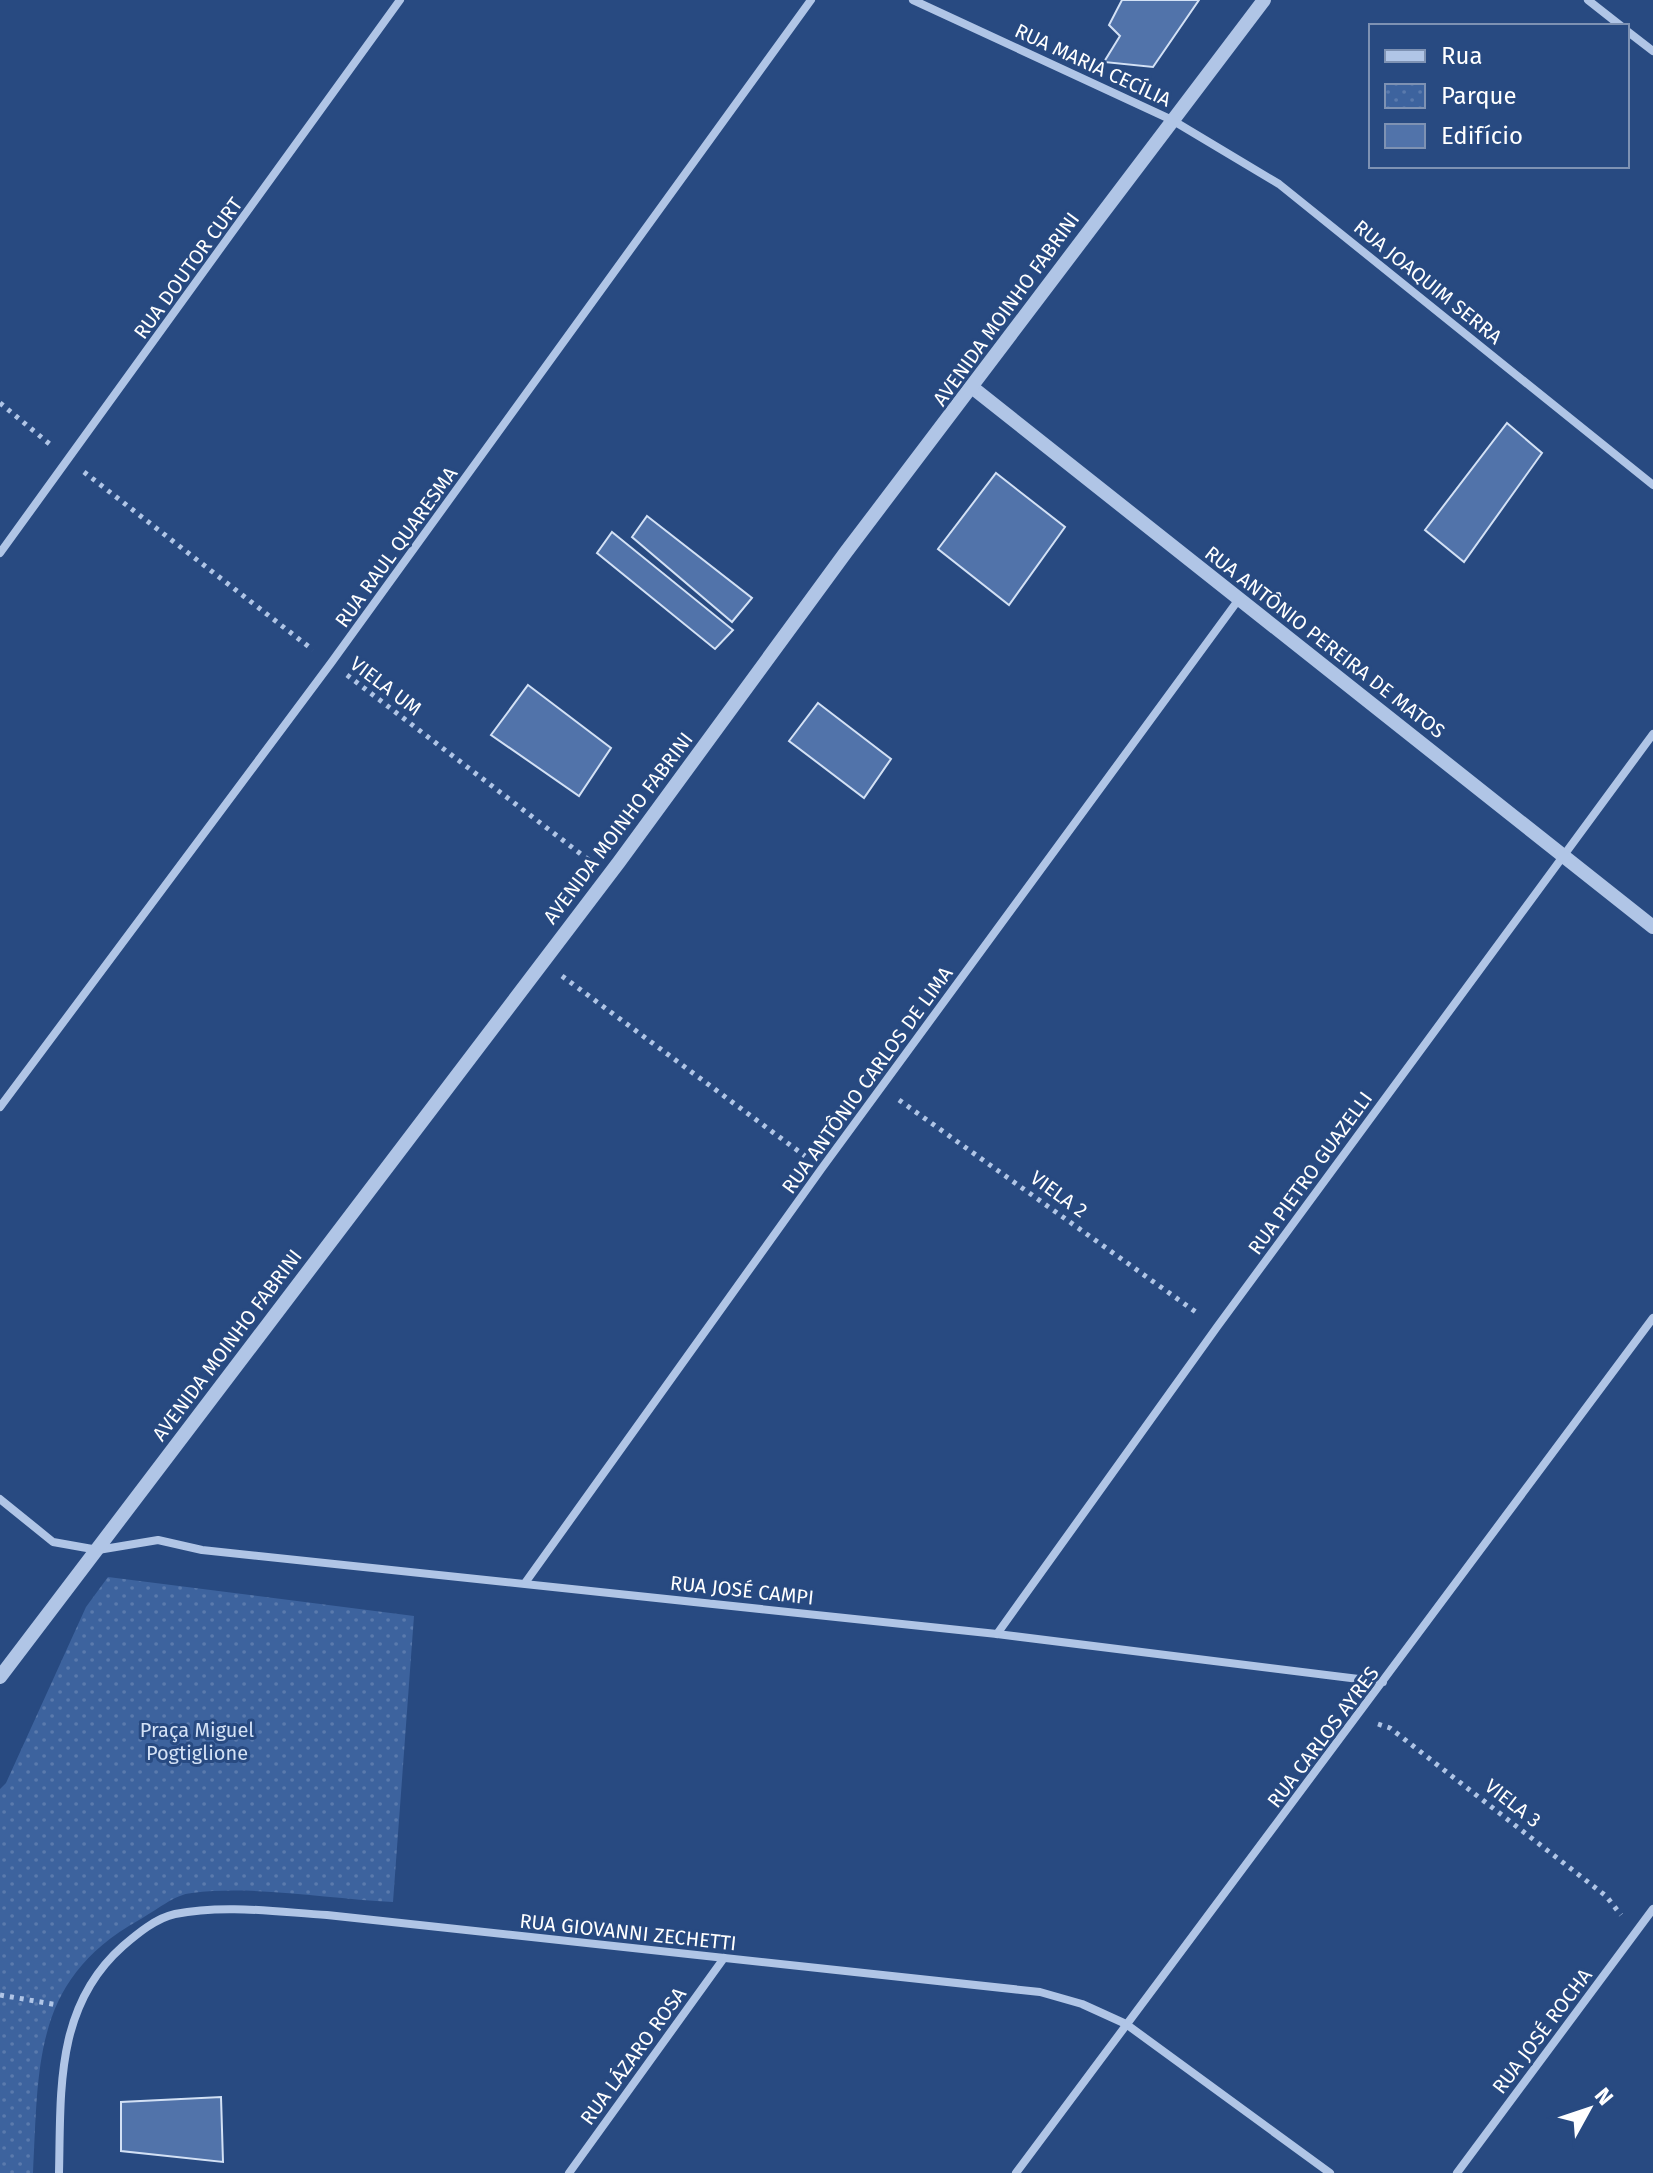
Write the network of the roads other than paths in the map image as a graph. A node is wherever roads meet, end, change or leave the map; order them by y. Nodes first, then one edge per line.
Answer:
1 (400, 0) edge
2 (811, 0) edge
3 (913, 0) edge
4 (1264, 0) edge
5 (1588, 0) edge
6 (1618, 24) edge
7 (1629, 33) edge
8 (1653, 51) edge
9 (1172, 120) junction
10 (973, 388) junction
11 (1653, 485) edge
12 (0, 553) edge
13 (1239, 599) junction
14 (1653, 734) edge
15 (1563, 855) junction
16 (1653, 927) edge
17 (0, 1107) edge
18 (1653, 1318) edge
19 (0, 1499) edge
20 (98, 1550) junction
21 (525, 1583) junction
22 (997, 1634) junction
23 (0, 1677) edge
24 (1383, 1682) junction
25 (1653, 1909) edge
26 (724, 1958) junction
27 (1126, 2024) junction
28 (59, 2173) edge
29 (569, 2173) edge
30 (1016, 2173) edge
31 (1330, 2173) edge
32 (1457, 2173) edge

1 - 12 street, RUA DOUTOR CURT
2 - 17 street, RUA RAUL QUARESMA
3 - 9 street, RUA MARIA CECÍLIA
4 - 9 street, AVENIDA MOINHO FABRINI
5 - 6 street
7 - 8 street
9 - 10 street, AVENIDA MOINHO FABRINI
9 - 11 street, RUA JOAQUIM SERRA
10 - 13 street, RUA ANTÔNIO PEREIRA DE MATOS
10 - 20 street, AVENIDA MOINHO FABRINI
13 - 15 street, RUA ANTÔNIO PEREIRA DE MATOS
13 - 21 street, RUA ANTÔNIO CARLOS DE LIMA
14 - 15 street, RUA PIETRO GUAZELLI
15 - 16 street, RUA ANTÔNIO PEREIRA DE MATOS
15 - 22 street, RUA PIETRO GUAZELLI
18 - 24 street, RUA CARLOS AYRES
19 - 20 street, RUA JOSÉ CAMPI
20 - 21 street, RUA JOSÉ CAMPI
20 - 23 street, AVENIDA MOINHO FABRINI
21 - 22 street, RUA JOSÉ CAMPI
22 - 24 street, RUA JOSÉ CAMPI
24 - 27 street, RUA CARLOS AYRES
25 - 32 street, RUA JOSÉ ROCHA
26 - 27 street, RUA GIOVANNI ZECHETTI
26 - 28 street, RUA GIOVANNI ZECHETTI
26 - 29 street, RUA LÁZARO ROSA
27 - 30 street, RUA CARLOS AYRES
27 - 31 street, RUA GIOVANNI ZECHETTI

